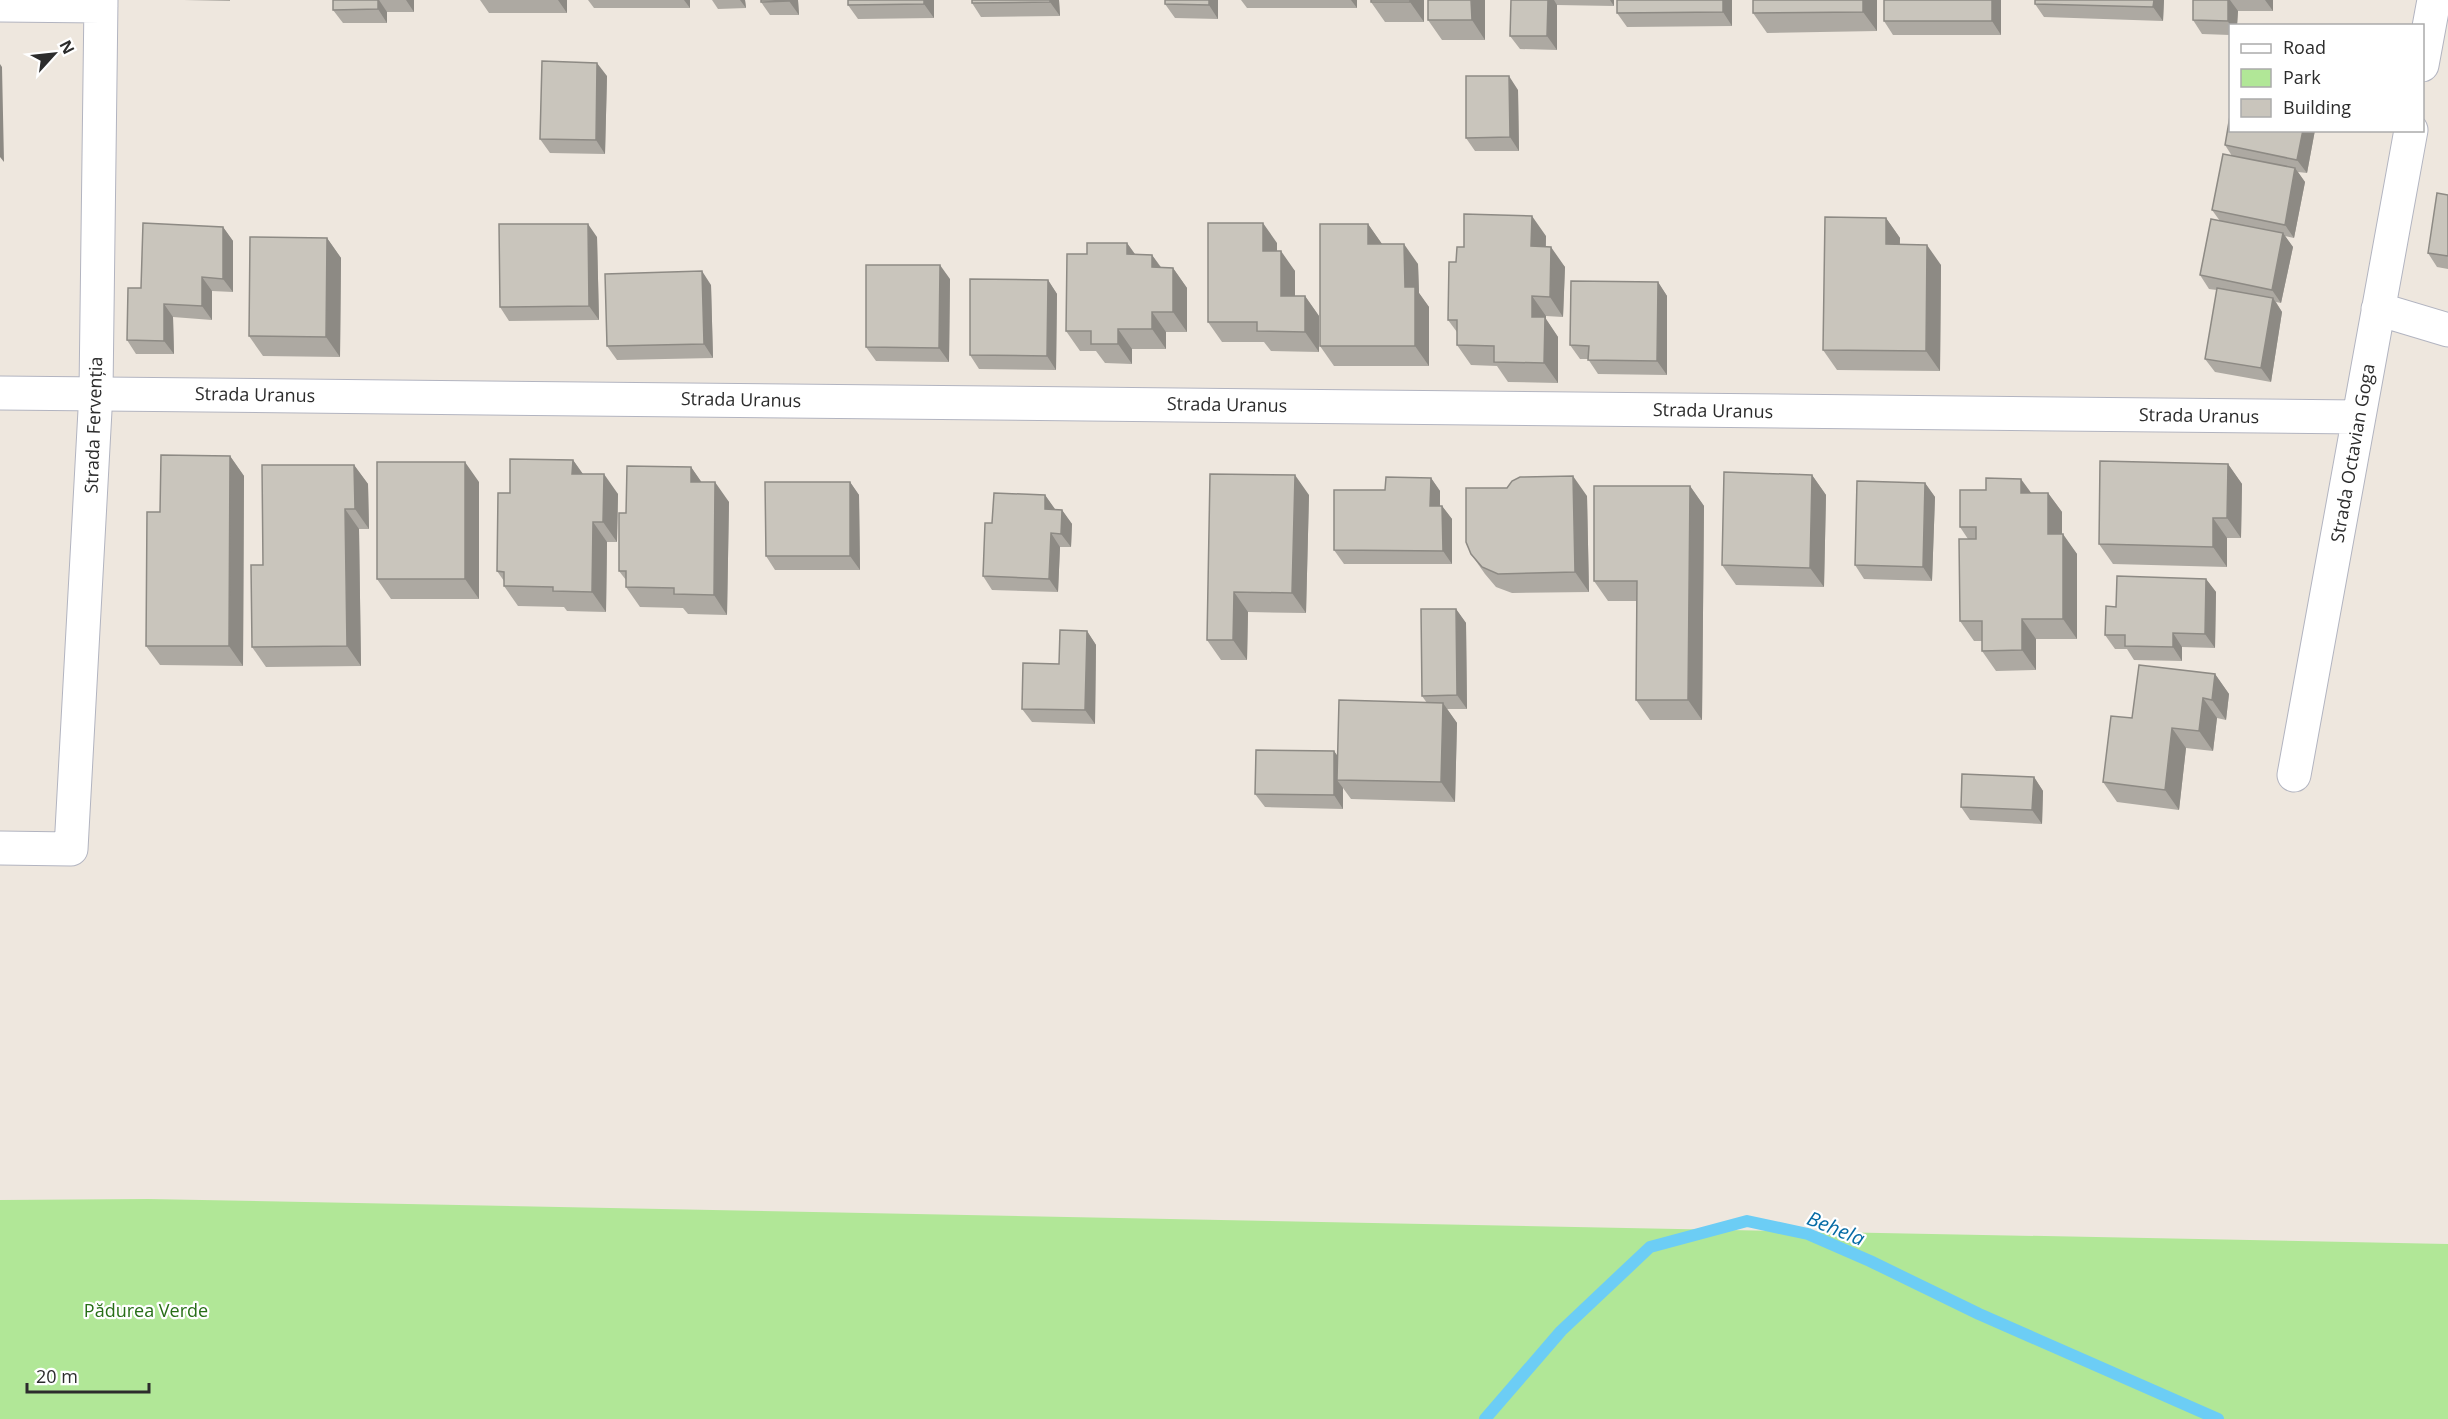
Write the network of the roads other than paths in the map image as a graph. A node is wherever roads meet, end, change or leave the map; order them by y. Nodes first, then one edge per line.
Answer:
1 (2434, 0) edge
2 (101, 3) edge
3 (0, 5) edge
4 (2424, 54) edge
5 (2411, 132) edge
6 (2378, 309) junction
7 (2448, 330) edge
8 (96, 392) junction
9 (0, 393) edge
10 (2359, 417) junction
11 (2294, 776) dead end
12 (0, 848) edge

1 - 4 street
2 - 3 street
2 - 8 street, Strada Fervenția
5 - 6 street, Strada Octavian Goga
6 - 7 street
6 - 10 street, Strada Octavian Goga
8 - 9 street, Strada Uranus
8 - 10 street, Strada Uranus
8 - 12 street, Strada Fervenția
10 - 11 street, Strada Octavian Goga

